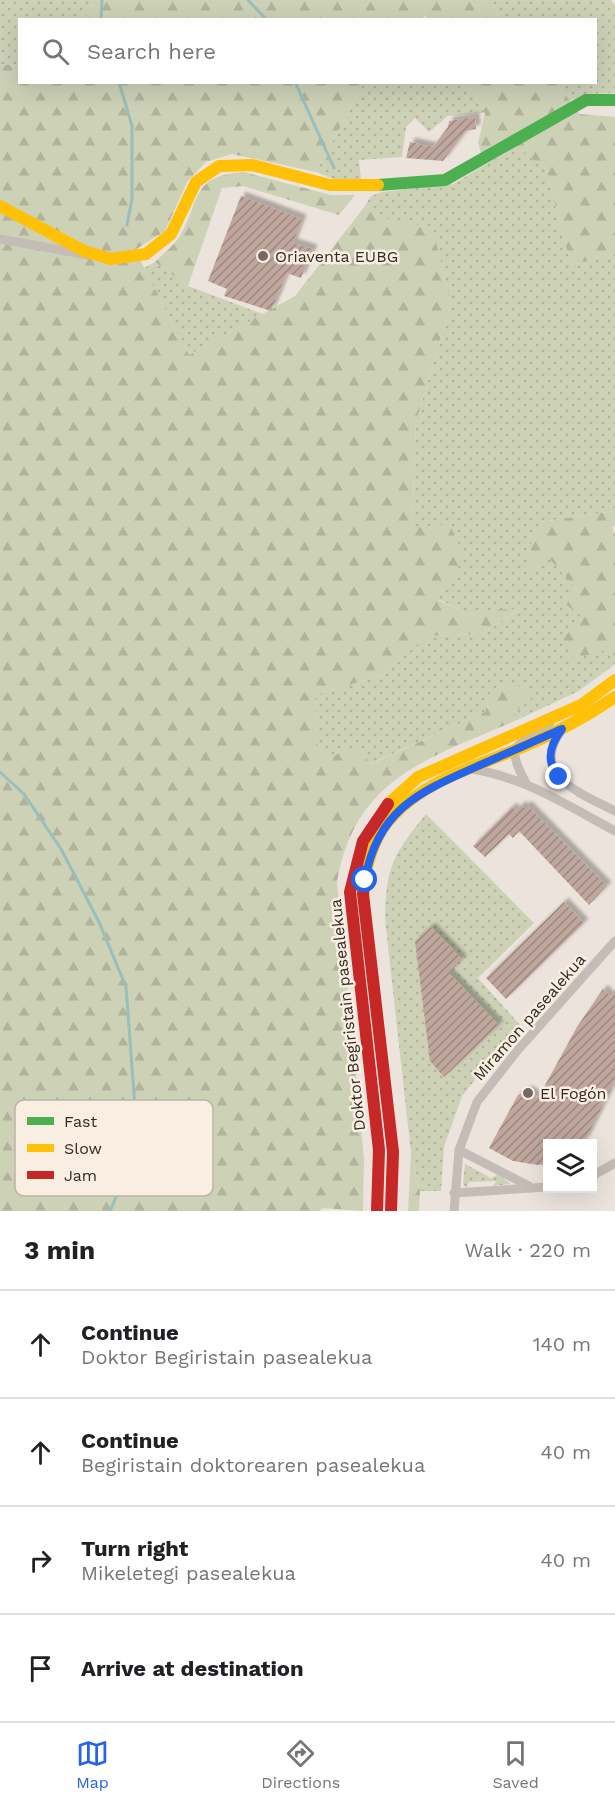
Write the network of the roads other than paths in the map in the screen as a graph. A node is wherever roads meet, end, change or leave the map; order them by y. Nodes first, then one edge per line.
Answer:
1 (615, 100) edge
2 (0, 206) edge
3 (0, 239) edge
4 (111, 259) junction
5 (615, 680) edge
6 (615, 697) edge
7 (558, 715) junction
8 (562, 729) junction
9 (514, 750) junction
10 (470, 769) junction
11 (526, 783) junction
12 (615, 811) edge
13 (615, 831) edge
14 (615, 941) edge
15 (459, 1150) junction
16 (615, 1163) edge
17 (597, 1173) edge
18 (529, 1186) junction
19 (543, 1187) edge
20 (454, 1193) junction
21 (377, 1211) edge
22 (391, 1211) edge
23 (454, 1211) edge

1 - 4 main road
2 - 4 main road
3 - 4 street
5 - 7 main road, Doktor Begiristain pasealekua
6 - 8 main road
7 - 9 street, Doktor Begiristain pasealekua
7 - 21 main road, Doktor Begiristain pasealekua
8 - 9 main road
8 - 12 street
9 - 10 main road, Doktor Begiristain pasealekua
9 - 11 street
10 - 11 street
10 - 22 main road, Doktor Begiristain pasealekua
11 - 13 street
14 - 15 street, Miramon pasealekua
15 - 18 street
15 - 20 street, Miramon pasealekua
16 - 17 street
18 - 19 street
18 - 20 street
20 - 23 street, Miramon pasealekua

